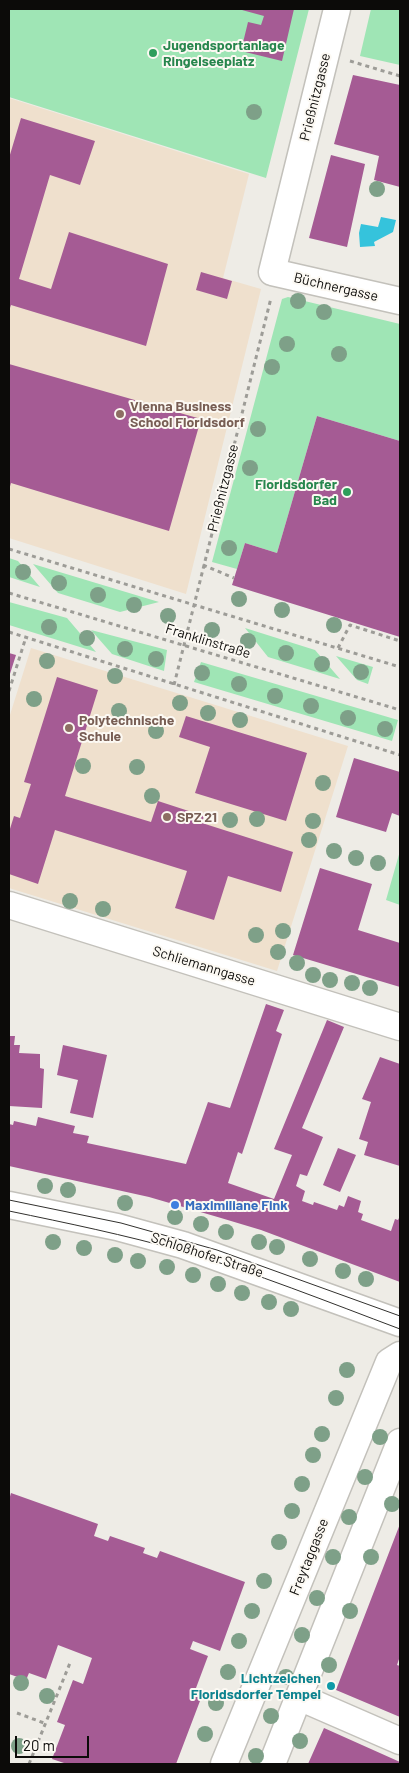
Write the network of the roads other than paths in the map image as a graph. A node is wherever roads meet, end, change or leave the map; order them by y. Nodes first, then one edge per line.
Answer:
1 (337, 9) edge
2 (275, 272) joint
3 (400, 301) edge
4 (9, 905) edge
5 (400, 1027) edge
6 (9, 1205) edge
7 (400, 1323) edge
8 (400, 1355) edge
9 (400, 1442) edge
10 (299, 1697) junction
11 (400, 1741) edge
12 (224, 1764) edge
13 (272, 1764) edge

1 - 2 street, Prießnitzgasse
2 - 3 street, Büchnergasse
4 - 5 street, Schliemanngasse
6 - 7 street, Schloßhofer Straße
8 - 12 street, Freytaggasse
9 - 10 street
10 - 11 street
10 - 13 street

